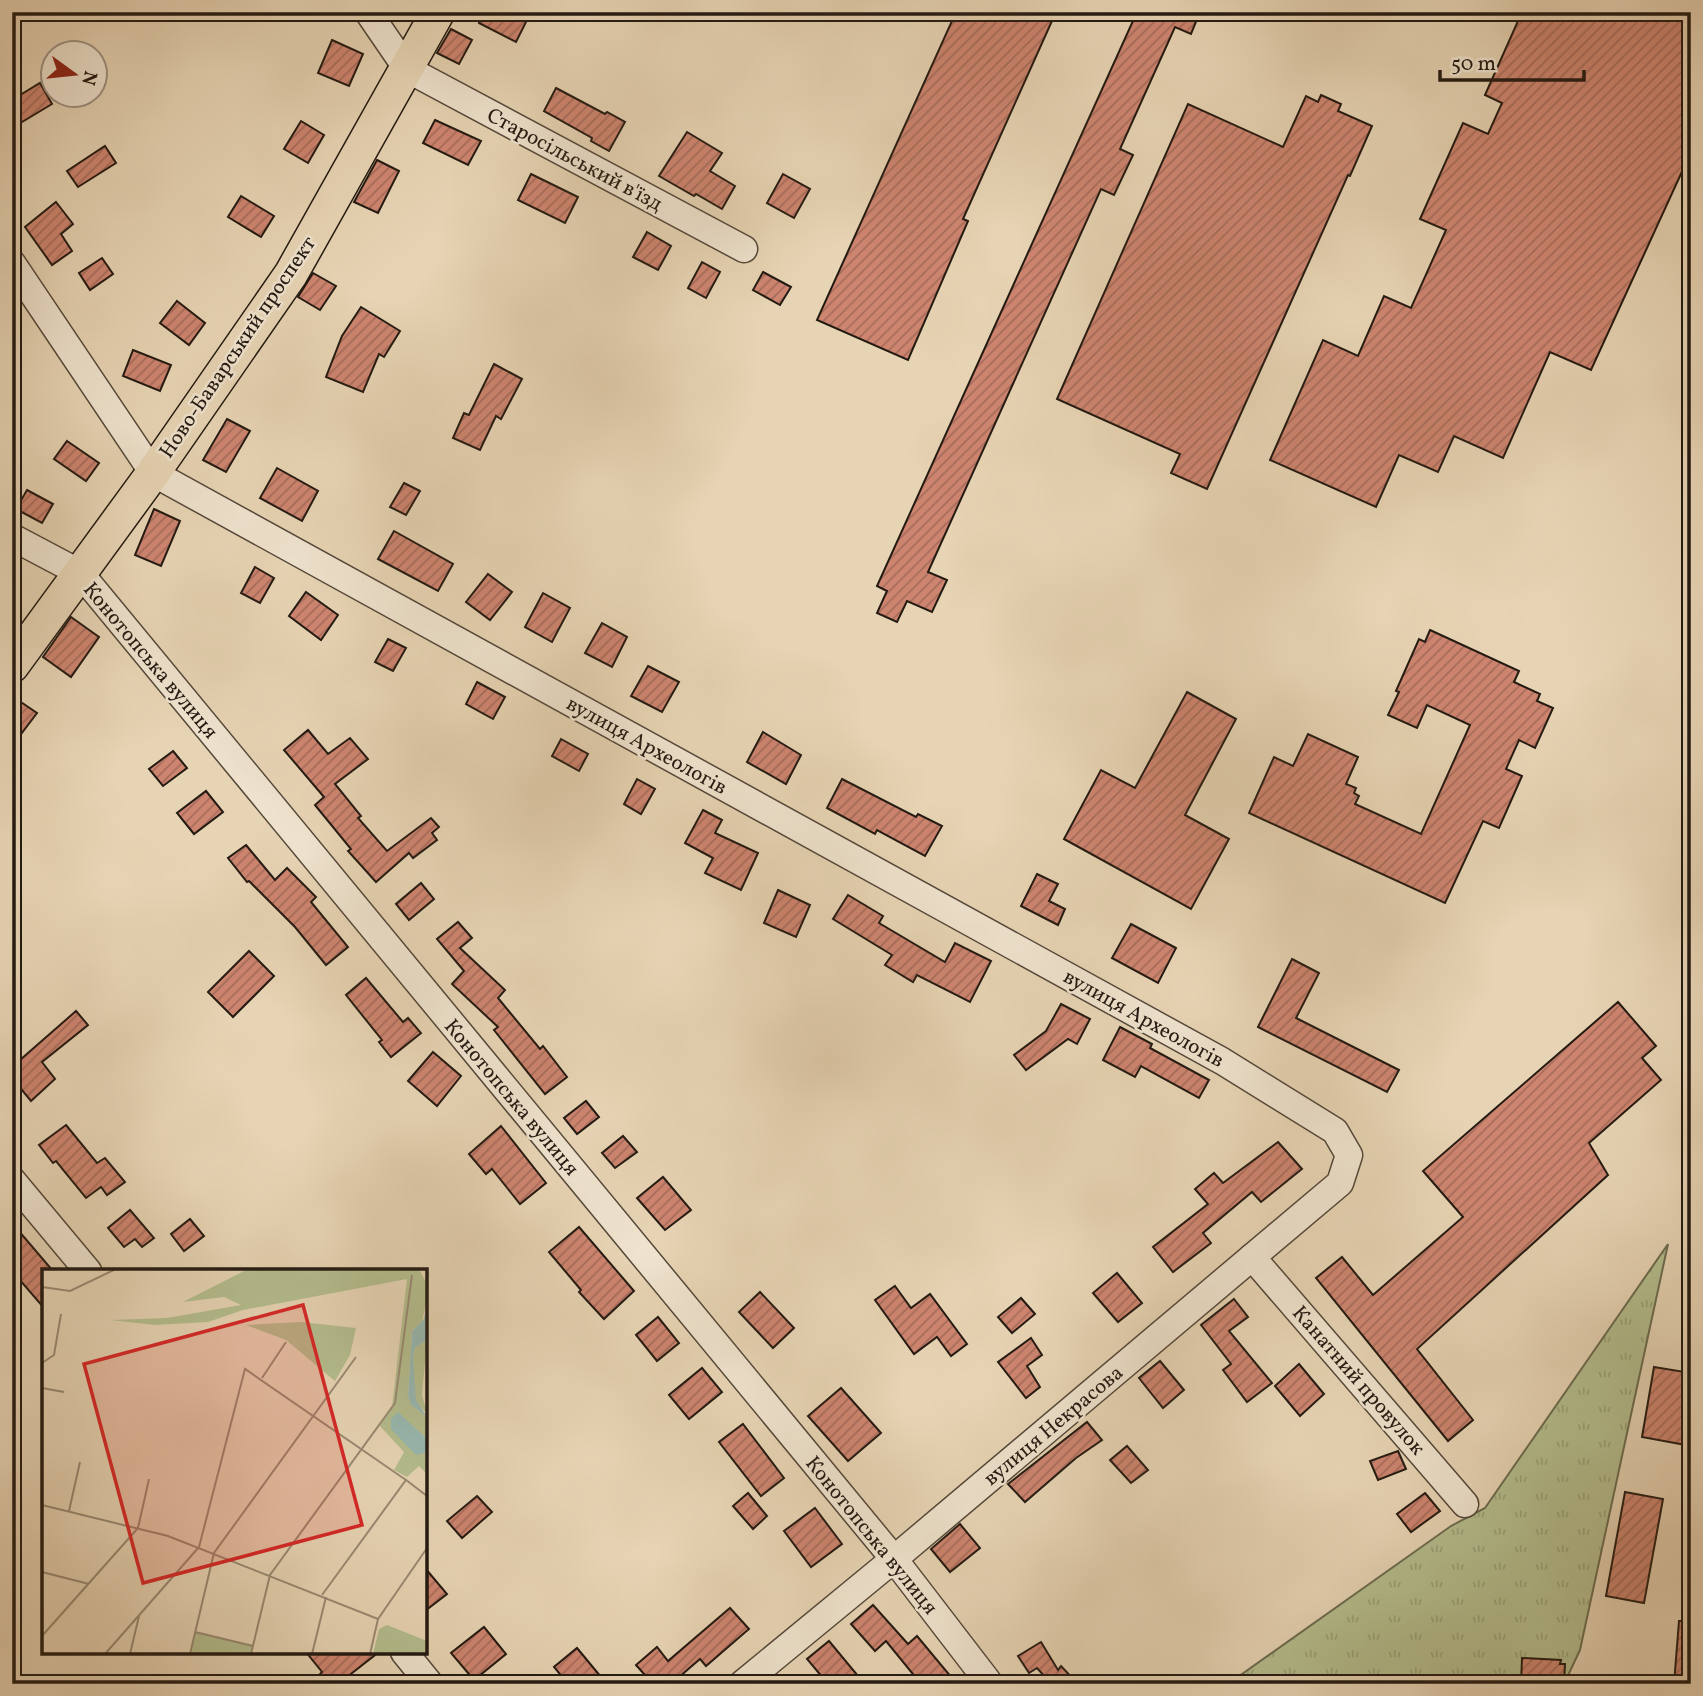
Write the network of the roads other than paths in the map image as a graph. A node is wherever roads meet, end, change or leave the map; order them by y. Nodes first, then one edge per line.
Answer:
1 (368, 12) edge
2 (438, 12) edge
3 (407, 69) junction
4 (744, 249) dead end
5 (12, 263) edge
6 (153, 473) junction
7 (12, 537) edge
8 (80, 573) junction
9 (12, 666) edge
10 (1349, 1155) joint
11 (12, 1180) edge
12 (1252, 1257) junction
13 (86, 1269) edge
14 (1465, 1504) dead end
15 (894, 1559) junction
16 (406, 1654) edge
17 (430, 1684) edge
18 (742, 1684) edge
19 (990, 1684) edge

1 - 3 street
2 - 3 main road, Ново-Баварський проспект
3 - 4 street, Старосільський в'їзд
3 - 6 main road, Ново-Баварський проспект
5 - 6 street, вулиця Археологів
6 - 8 main road, Ново-Баварський проспект
6 - 10 street, вулиця Археологів
7 - 8 street, Конотопська вулиця
8 - 9 main road, Ново-Баварський проспект
8 - 15 street, Конотопська вулиця
10 - 12 street, вулиця Некрасова
11 - 13 street
12 - 14 street, Канатний провулок
12 - 15 street, вулиця Некрасова
15 - 18 street, вулиця Некрасова
15 - 19 street, Конотопська вулиця
16 - 17 street

